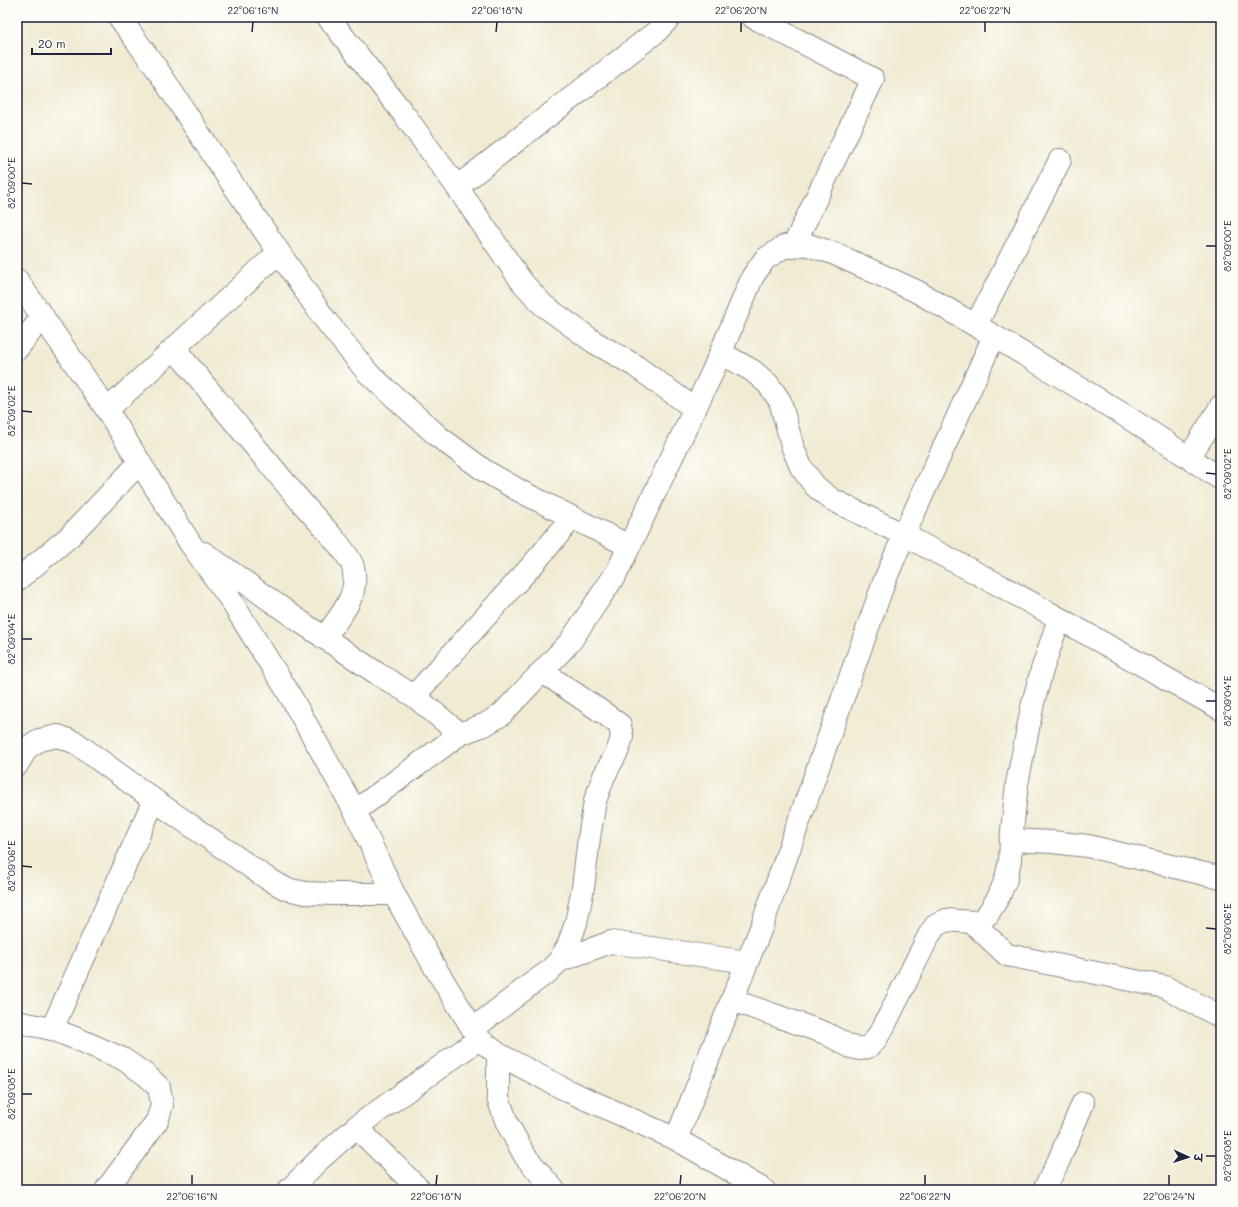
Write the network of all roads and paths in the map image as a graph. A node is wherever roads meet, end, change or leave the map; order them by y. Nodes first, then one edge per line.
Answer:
1 (119, 17) edge
2 (328, 17) edge
3 (670, 17) edge
4 (753, 17) edge
5 (1060, 160) dead end
6 (457, 187) junction
7 (793, 247) junction
8 (279, 252) junction
9 (17, 280) edge
10 (43, 316) junction
11 (985, 330) junction
12 (174, 348) junction
13 (17, 349) edge
14 (721, 353) junction
15 (1221, 406) edge
16 (695, 409) junction
17 (107, 410) junction
18 (1188, 458) junction
19 (140, 462) junction
20 (1221, 479) edge
21 (572, 518) junction
22 (904, 535) junction
23 (190, 542) junction
24 (629, 546) junction
25 (17, 580) edge
26 (1059, 619) junction
27 (324, 638) junction
28 (543, 672) junction
29 (414, 696) junction
30 (1221, 709) edge
31 (460, 734) junction
32 (17, 765) edge
33 (154, 800) junction
34 (355, 811) junction
35 (1011, 840) junction
36 (1221, 878) edge
37 (394, 894) junction
38 (972, 922) junction
39 (559, 960) junction
40 (747, 962) junction
41 (732, 1000) junction
42 (1221, 1017) edge
43 (18, 1024) edge
44 (52, 1029) junction
45 (476, 1034) junction
46 (498, 1054) junction
47 (1083, 1104) dead end
48 (356, 1127) junction
49 (676, 1139) junction
50 (113, 1187) edge
51 (289, 1190) edge
52 (420, 1190) edge
53 (554, 1190) edge
54 (764, 1190) edge
55 (1044, 1190) edge

1 - 8 street
2 - 6 street
3 - 6 street
4 - 7 street
5 - 11 street
6 - 16 street
7 - 11 street
7 - 14 street
8 - 12 street
8 - 21 street
9 - 10 street
10 - 13 street
10 - 17 street
11 - 18 street
11 - 22 street
12 - 17 street
12 - 27 street
14 - 16 street
14 - 22 street
15 - 18 street
16 - 24 street
17 - 19 street
18 - 20 street
19 - 23 street
19 - 25 street
21 - 24 street
21 - 29 street
22 - 26 street
22 - 40 street
23 - 27 street
23 - 34 street
24 - 28 street
26 - 30 street
26 - 35 street
27 - 29 street
28 - 31 street
28 - 39 street
29 - 31 street
31 - 34 street
32 - 33 street
33 - 37 street
33 - 44 street
34 - 37 street
35 - 36 street
35 - 38 street
37 - 45 street
38 - 41 street
38 - 42 street
39 - 40 street
39 - 45 street
40 - 41 street
41 - 49 street
43 - 44 street
44 - 50 street
45 - 46 street
45 - 48 street
46 - 49 street
46 - 53 street
47 - 55 street
48 - 51 street
48 - 52 street
49 - 54 street

